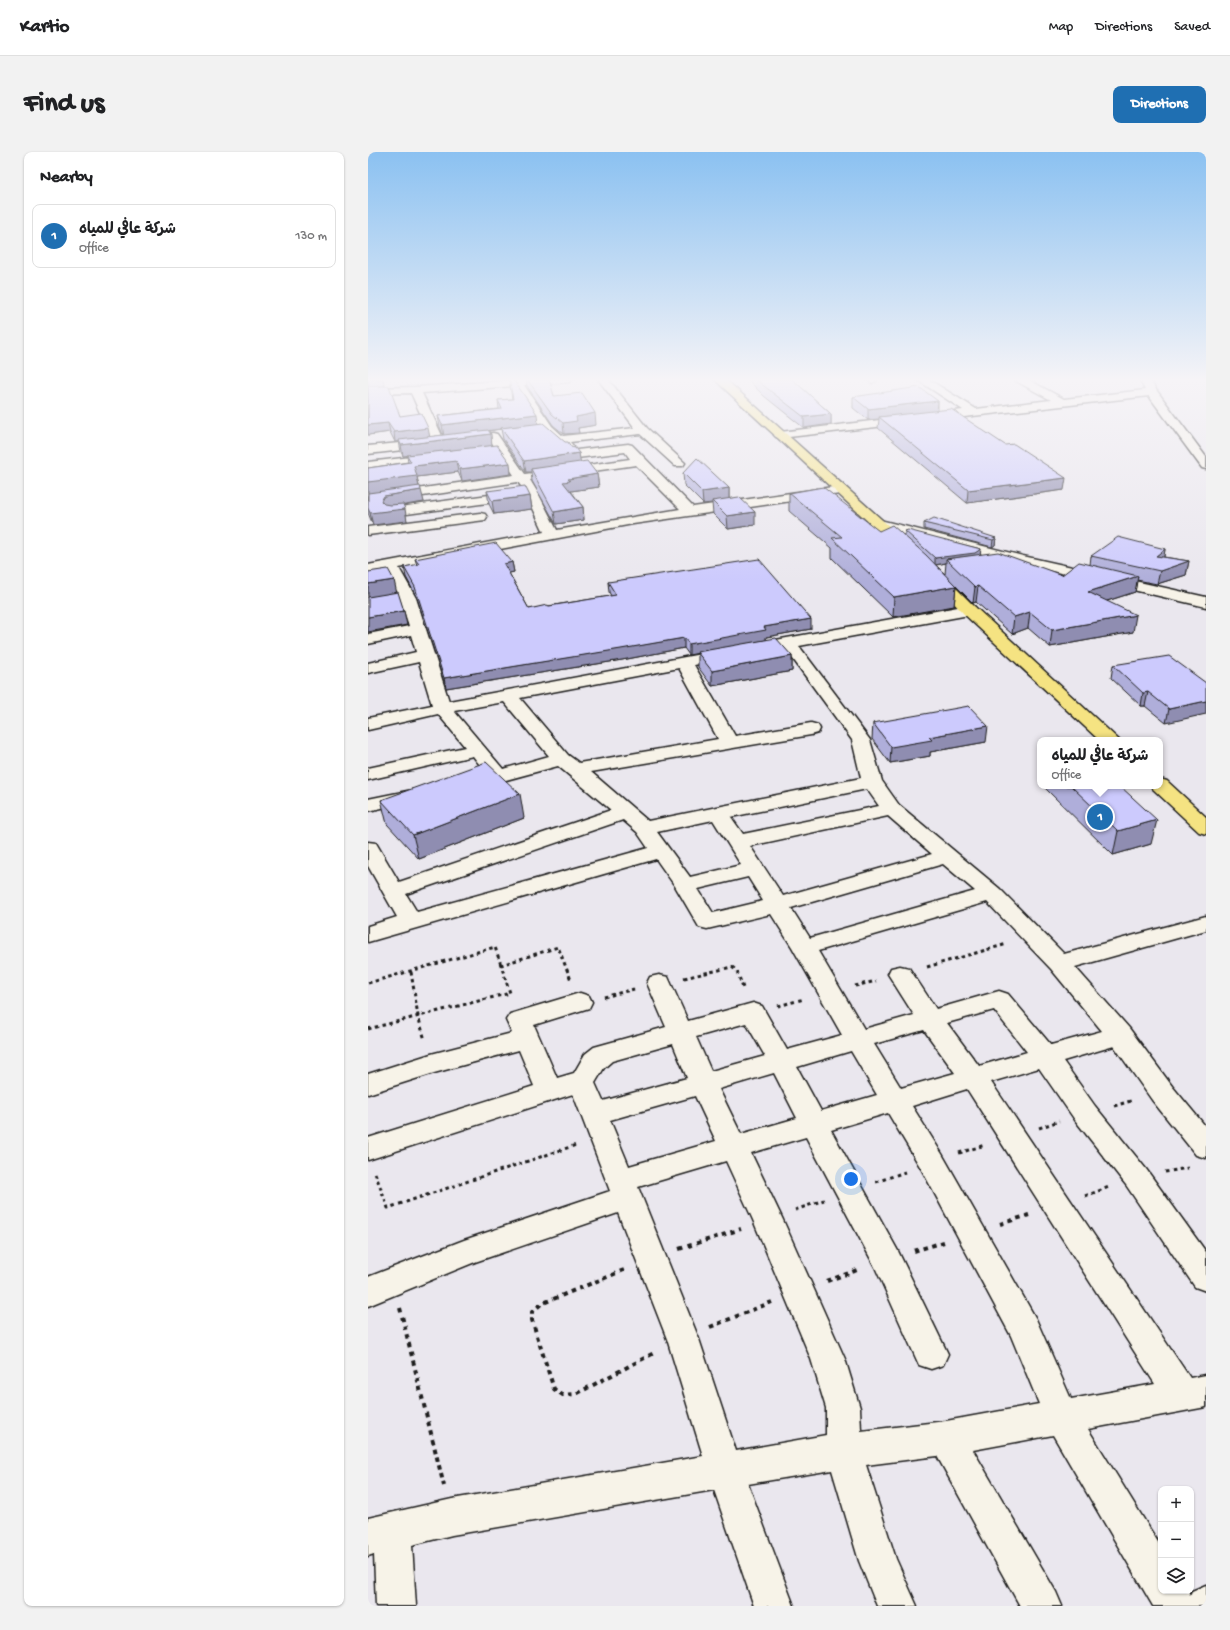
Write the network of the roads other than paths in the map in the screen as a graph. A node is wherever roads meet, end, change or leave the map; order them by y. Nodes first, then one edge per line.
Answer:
1 (396, 447) edge
2 (501, 447) edge
3 (568, 447) edge
4 (636, 447) edge
5 (660, 447) edge
6 (793, 447) edge
7 (1193, 447) edge
8 (628, 448) junction
9 (368, 450) edge
10 (503, 450) junction
11 (487, 452) edge
12 (577, 454) junction
13 (447, 457) edge
14 (639, 461) junction
15 (679, 463) dead end
16 (1206, 465) edge
17 (368, 466) edge
18 (588, 468) junction
19 (522, 478) junction
20 (467, 486) junction
21 (840, 490) junction
22 (532, 493) junction
23 (368, 500) edge
24 (473, 501) junction
25 (420, 508) junction
26 (689, 512) junction
27 (376, 514) edge
28 (432, 523) junction
29 (876, 523) junction
30 (368, 531) edge
31 (487, 532) junction
32 (553, 536) junction
33 (1022, 560) junction
34 (984, 564) edge
35 (924, 565) junction
36 (391, 566) junction
37 (369, 567) edge
38 (946, 569) edge
39 (1206, 602) edge
40 (969, 610) junction
41 (418, 629) junction
42 (368, 639) edge
43 (788, 643) junction
44 (426, 655) junction
45 (684, 662) junction
46 (369, 666) edge
47 (508, 695) junction
48 (442, 708) junction
49 (368, 724) edge
50 (811, 729) dead end
51 (1107, 737) edge
52 (728, 742) junction
53 (476, 750) junction
54 (568, 764) junction
55 (368, 774) edge
56 (499, 776) junction
57 (872, 782) junction
58 (468, 783) edge
59 (1163, 789) edge
60 (430, 792) edge
61 (368, 805) edge
62 (892, 808) junction
63 (627, 812) junction
64 (719, 814) junction
65 (644, 828) junction
66 (1206, 828) edge
67 (737, 842) junction
68 (368, 848) edge
69 (662, 851) junction
70 (947, 856) junction
71 (753, 869) junction
72 (382, 885) edge
73 (685, 885) junction
74 (992, 894) junction
75 (777, 905) junction
76 (411, 921) junction
77 (1206, 923) edge
78 (368, 934) edge
79 (804, 948) junction
80 (1059, 963) junction
81 (900, 974) road end
82 (659, 983) dead end
83 (580, 1002) road end
84 (930, 1019) junction
85 (681, 1032) junction
86 (1120, 1035) junction
87 (528, 1038) junction
88 (858, 1040) junction
89 (1045, 1056) junction
90 (781, 1062) junction
91 (974, 1077) junction
92 (582, 1083) junction
93 (704, 1083) junction
94 (368, 1084) edge
95 (550, 1092) junction
96 (895, 1100) junction
97 (814, 1124) junction
98 (599, 1125) junction
99 (1206, 1147) edge
100 (733, 1148) junction
101 (370, 1158) edge
102 (624, 1189) junction
103 (1206, 1277) edge
104 (381, 1286) edge
105 (931, 1354) dead end
106 (1194, 1393) edge
107 (1061, 1416) junction
108 (946, 1438) junction
109 (844, 1450) junction
110 (725, 1470) junction
111 (380, 1534) edge
112 (1158, 1577) edge
113 (1168, 1594) edge
114 (396, 1606) edge
115 (774, 1606) edge
116 (897, 1606) edge
117 (1042, 1606) edge
118 (1175, 1606) edge

1 - 9 street
2 - 10 street
3 - 12 street
4 - 8 street
5 - 15 street
6 - 21 main road
7 - 16 street
8 - 12 street
8 - 14 street
10 - 11 street
10 - 19 street
12 - 18 street
13 - 17 street
14 - 18 street
14 - 26 street
18 - 19 street
19 - 20 street
19 - 22 street
20 - 23 street
20 - 24 street
21 - 26 street
21 - 29 main road
22 - 24 street
22 - 32 street
24 - 25 street
24 - 31 street
25 - 27 street
25 - 28 street
26 - 32 street
28 - 30 street
28 - 31 street
29 - 33 street
29 - 35 main road
31 - 32 street
31 - 36 street
33 - 34 street
33 - 39 street
35 - 38 street
35 - 40 main road
36 - 37 street
36 - 41 street
40 - 43 street
40 - 51 main road
41 - 42 street
41 - 44 street
43 - 45 street
43 - 57 street
44 - 46 street
44 - 48 street
45 - 47 street
45 - 52 street
47 - 48 street
47 - 54 street
48 - 49 street
48 - 53 street
50 - 52 street
52 - 54 street
53 - 55 street
53 - 56 street
54 - 56 street
54 - 63 street
56 - 58 street
57 - 62 street
57 - 64 street
59 - 66 main road
60 - 61 street
62 - 67 street
62 - 70 street
63 - 65 street
63 - 72 street
64 - 65 street
64 - 67 street
65 - 69 street
67 - 71 street
68 - 72 street
69 - 73 street
69 - 76 street
70 - 74 street
70 - 75 street
71 - 73 street
71 - 75 street
72 - 76 street
73 - 75 street
74 - 79 street
74 - 80 street
75 - 79 street
76 - 78 street
77 - 80 street
79 - 88 street
80 - 86 street
81 - 84 street
82 - 85 street
83 - 87 street
84 - 88 street
84 - 89 street
84 - 91 street
85 - 90 street
85 - 92 street
85 - 93 street
86 - 89 street
86 - 99 street
87 - 94 street
87 - 95 street
88 - 90 street
88 - 96 street
89 - 91 street
89 - 103 street
90 - 93 street
90 - 97 street
91 - 96 street
91 - 106 street
92 - 95 street
92 - 98 street
93 - 98 street
93 - 100 street
95 - 101 street
96 - 97 street
96 - 107 street
97 - 100 street
97 - 105 street
98 - 102 street
100 - 102 street
100 - 109 street
102 - 104 street
102 - 110 street
106 - 107 street
107 - 108 street
107 - 112 street
108 - 109 street
108 - 117 street
109 - 110 street
109 - 116 street
110 - 111 street
110 - 115 street
111 - 114 street
113 - 118 street

